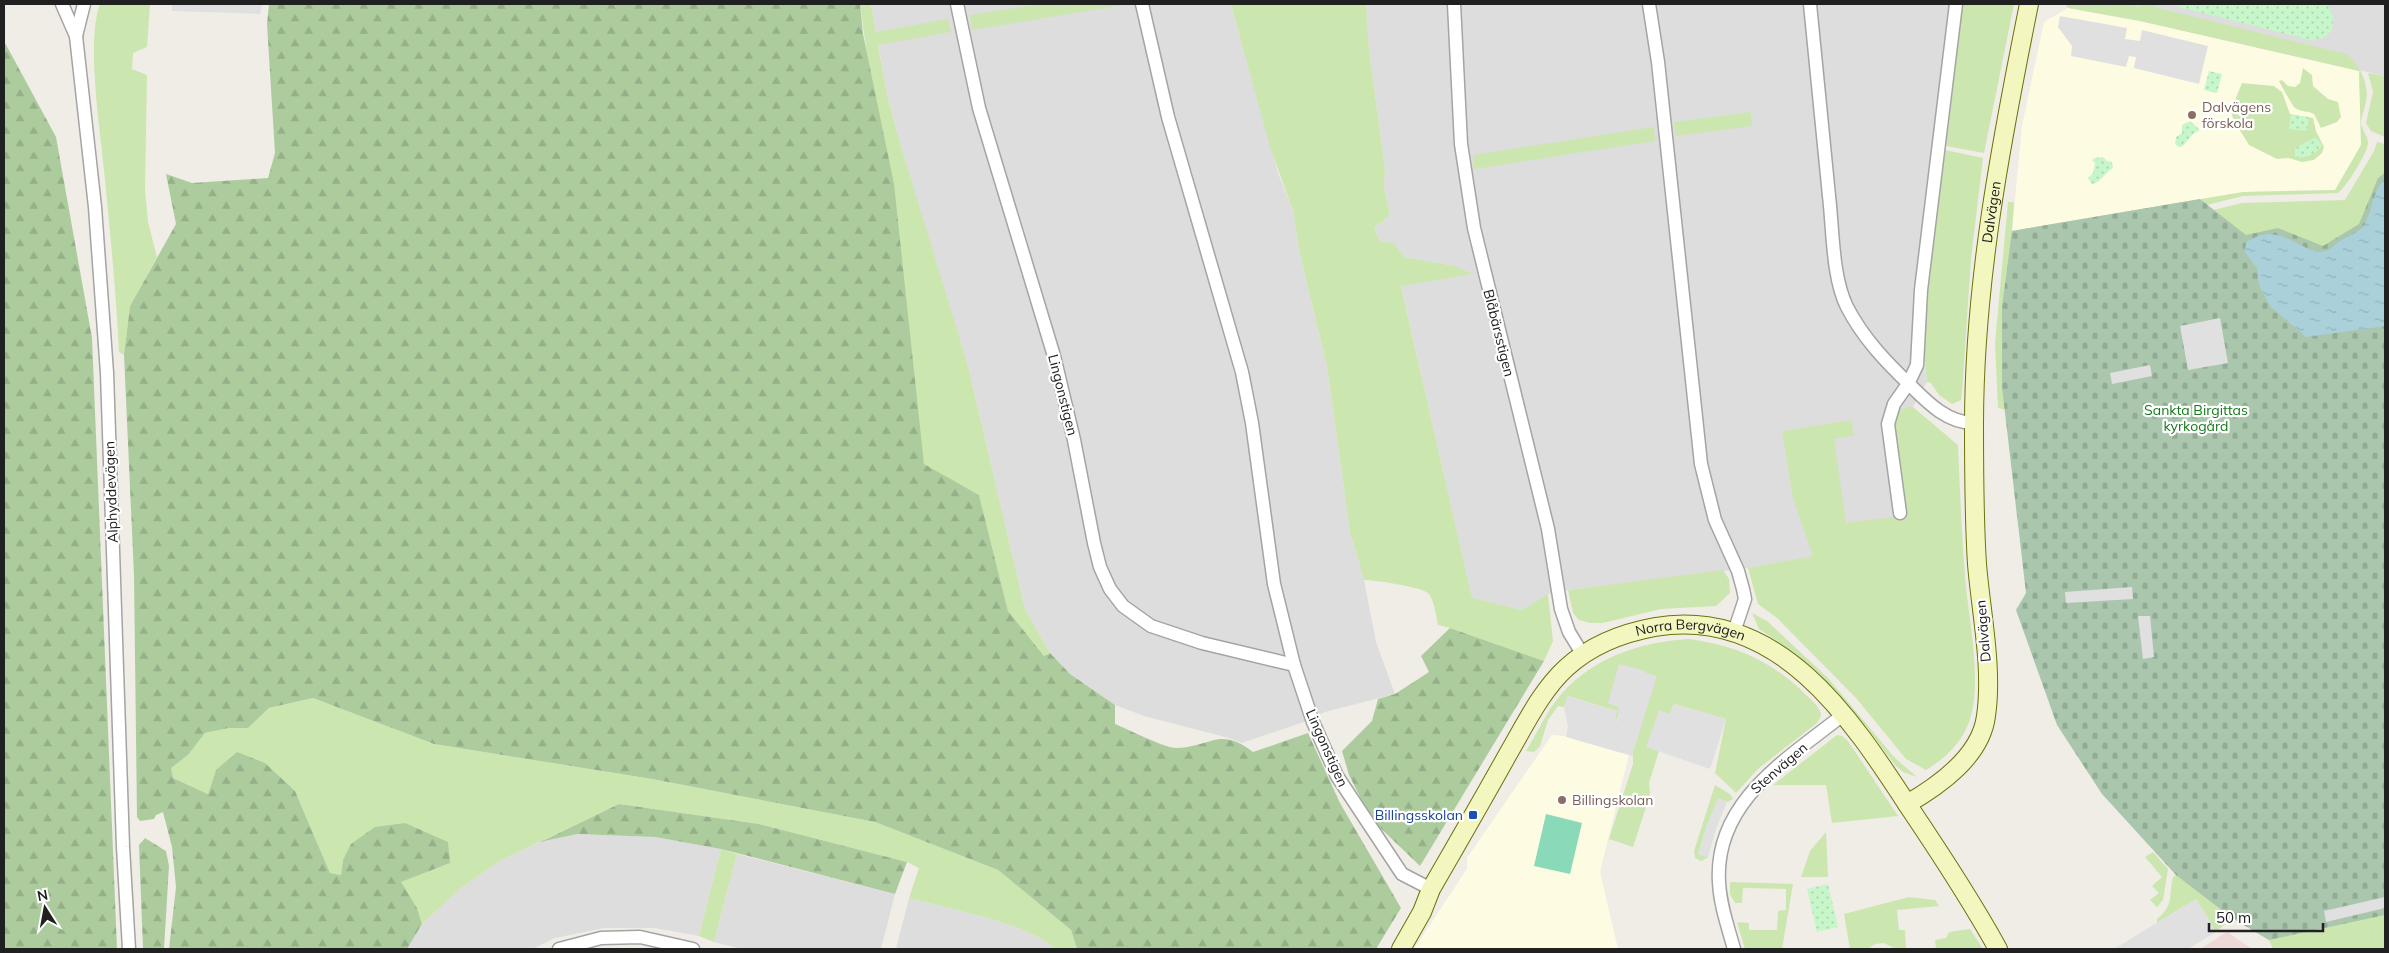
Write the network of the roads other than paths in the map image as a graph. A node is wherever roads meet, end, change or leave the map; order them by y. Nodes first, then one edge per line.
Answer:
1 (62, 4) edge
2 (84, 4) edge
3 (957, 4) edge
4 (1142, 4) edge
5 (1454, 4) edge
6 (1649, 4) edge
7 (1810, 4) edge
8 (1956, 4) edge
9 (2029, 4) edge
10 (76, 36) junction
11 (1908, 384) junction
12 (1974, 424) junction
13 (1900, 513) dead end
14 (1734, 632) junction
15 (1583, 655) junction
16 (1294, 665) junction
17 (1844, 714) junction
18 (1908, 804) junction
19 (1431, 888) junction
20 (129, 949) edge
21 (559, 949) edge
22 (693, 949) edge
23 (1401, 949) edge
24 (1734, 949) edge
25 (1998, 949) edge

1 - 10 street, Alphyddevägen
2 - 10 street, Alphyddevägen
3 - 16 street, Lingonstigen
4 - 16 street, Lingonstigen
5 - 15 street, Blåbärsstigen
6 - 14 street
7 - 11 street
8 - 11 street
9 - 12 street, Dalvägen
10 - 20 street, Alphyddevägen
11 - 12 street
11 - 13 street
12 - 18 street, Dalvägen
14 - 15 street, Norra Bergvägen
14 - 17 street, Norra Bergvägen
15 - 19 street, Norra Bergvägen
16 - 19 street, Lingonstigen
17 - 18 street, Norra Bergvägen
17 - 24 street, Stenvägen
18 - 25 street, Norra Bergvägen
19 - 23 street, Norra Bergvägen
21 - 22 street

